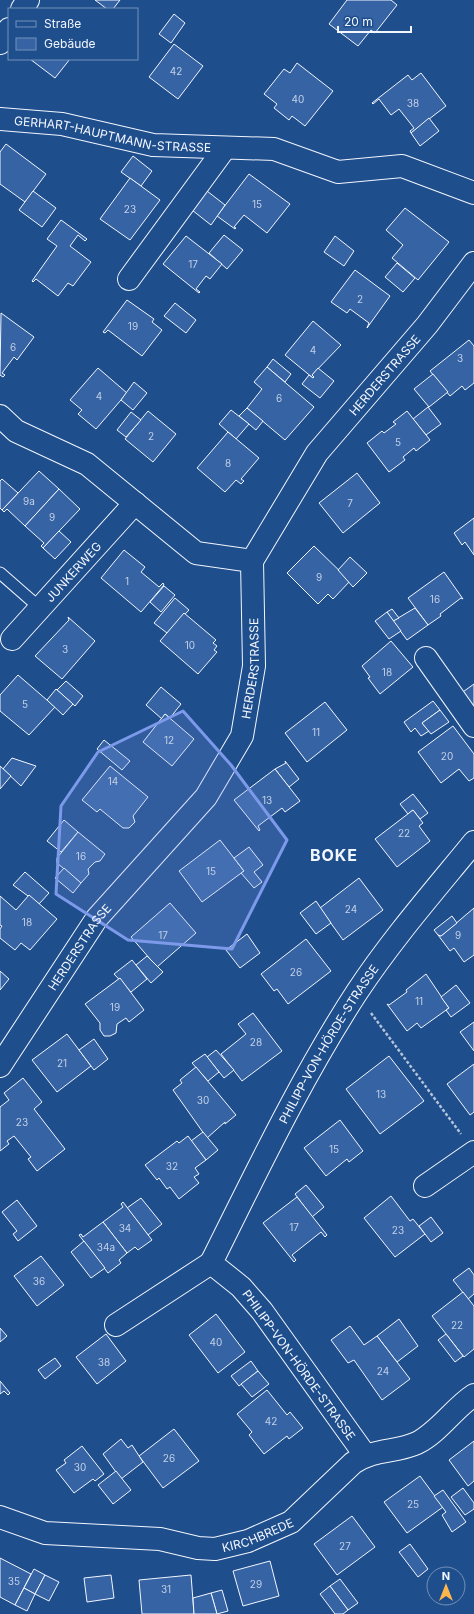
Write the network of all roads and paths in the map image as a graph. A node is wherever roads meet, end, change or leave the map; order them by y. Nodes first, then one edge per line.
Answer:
1 (8, 31) edge
2 (0, 43) edge
3 (0, 119) edge
4 (225, 148) junction
5 (474, 193) edge
6 (474, 263) edge
7 (129, 279) dead end
8 (0, 416) edge
9 (135, 504) junction
10 (252, 561) junction
11 (0, 573) edge
12 (40, 608) junction
13 (12, 639) dead end
14 (426, 658) dead end
15 (474, 726) edge
16 (474, 842) edge
17 (356, 993) junction
18 (0, 1066) edge
19 (469, 1145) edge
20 (425, 1186) dead end
21 (211, 1263) junction
22 (116, 1325) dead end
23 (474, 1395) edge
24 (365, 1455) junction
25 (0, 1517) edge

1 - 2 street
3 - 4 street, GERHART-HAUPTMANN-STRASSE
4 - 5 street, GERHART-HAUPTMANN-STRASSE
4 - 7 street, GERHART-HAUPTMANN-STRASSE
6 - 10 street, HERDERSTRASSE
8 - 9 street
9 - 10 street
9 - 12 street, JUNKERWEG
10 - 18 street, HERDERSTRASSE
11 - 12 lane
12 - 13 street, JUNKERWEG
14 - 15 street
16 - 17 street, PHILIPP-VON-HÖRDE-STRASSE
17 - 19 path
17 - 21 street, PHILIPP-VON-HÖRDE-STRASSE
19 - 20 street
21 - 22 street
21 - 24 street, PHILIPP-VON-HÖRDE-STRASSE
23 - 24 street, KIRCHBREDE
24 - 25 street, KIRCHBREDE

